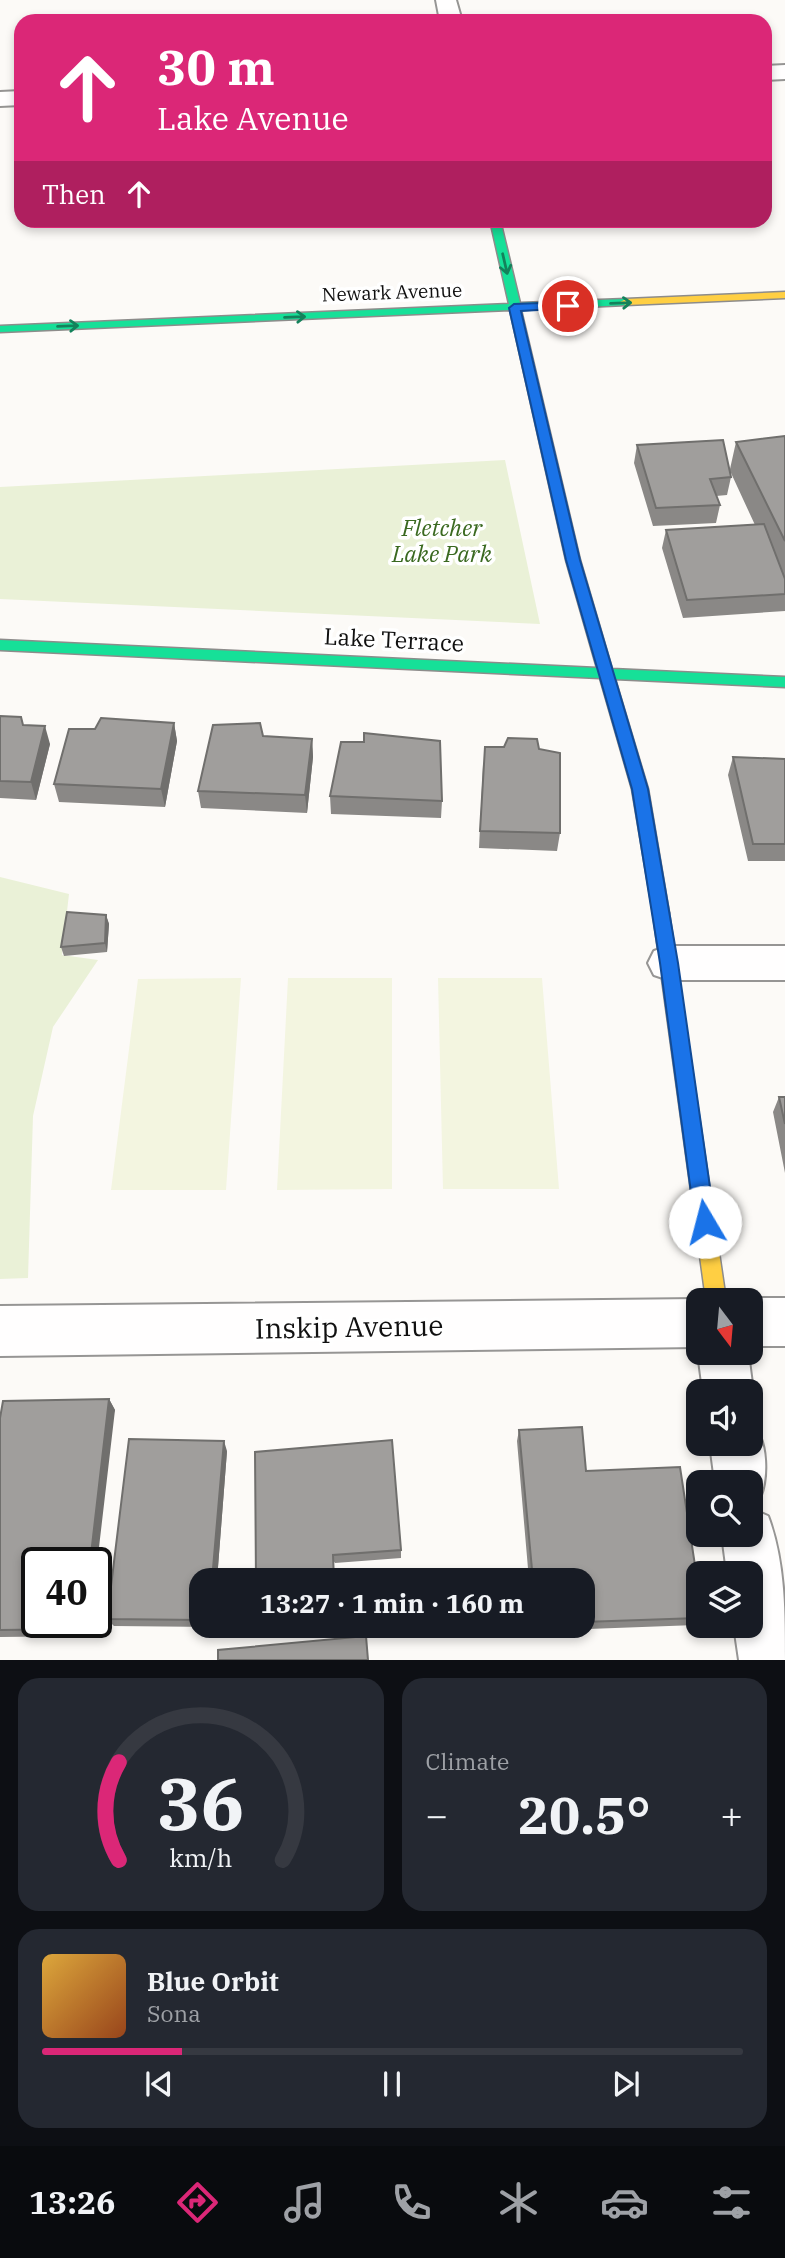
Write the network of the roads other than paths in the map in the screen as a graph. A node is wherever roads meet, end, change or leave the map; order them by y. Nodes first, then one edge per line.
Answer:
1 (497, 228) edge
2 (785, 295) edge
3 (514, 308) junction
4 (0, 329) edge
5 (0, 645) edge
6 (606, 673) junction
7 (785, 682) edge
8 (669, 963) junction
9 (785, 963) edge
10 (714, 1288) edge
11 (763, 1322) edge
12 (785, 1322) edge
13 (686, 1323) edge
14 (0, 1331) edge
15 (751, 1547) edge
16 (766, 1660) edge

1 -> 3 street
3 -> 2 street, Newark Avenue
4 -> 3 street, Newark Avenue
3 - 6 street
5 - 6 street, Lake Terrace
6 - 7 street, Lake Terrace
6 - 8 street
8 - 9 street
8 - 10 street
11 - 12 street
13 - 14 street, Inskip Avenue
15 - 16 street

